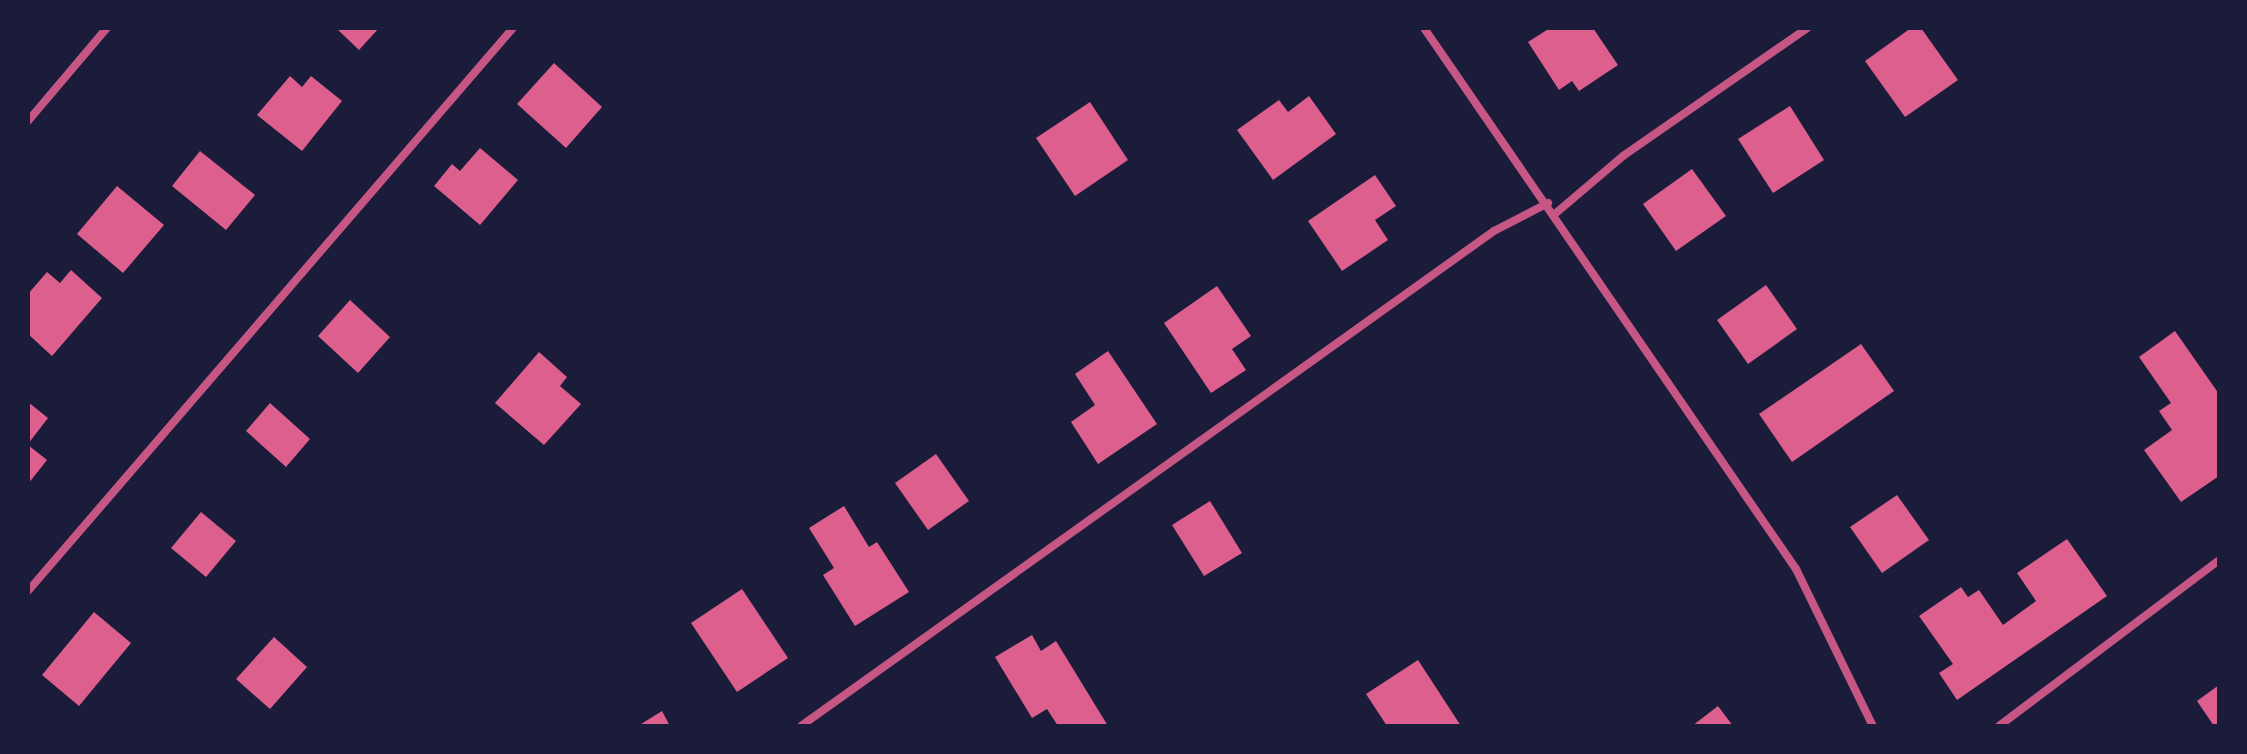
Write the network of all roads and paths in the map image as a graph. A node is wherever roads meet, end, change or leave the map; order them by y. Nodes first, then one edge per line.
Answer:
1 (107, 28) edge
2 (513, 28) edge
3 (1424, 28) edge
4 (1807, 28) edge
5 (28, 121) edge
6 (1548, 203) junction
7 (1556, 213) junction
8 (2219, 560) edge
9 (28, 591) edge
10 (801, 726) edge
11 (1873, 726) edge
12 (1999, 726) edge

1 - 5 street
2 - 9 street
3 - 6 street
4 - 7 street
6 - 7 street
6 - 10 street
7 - 11 street
8 - 12 street

